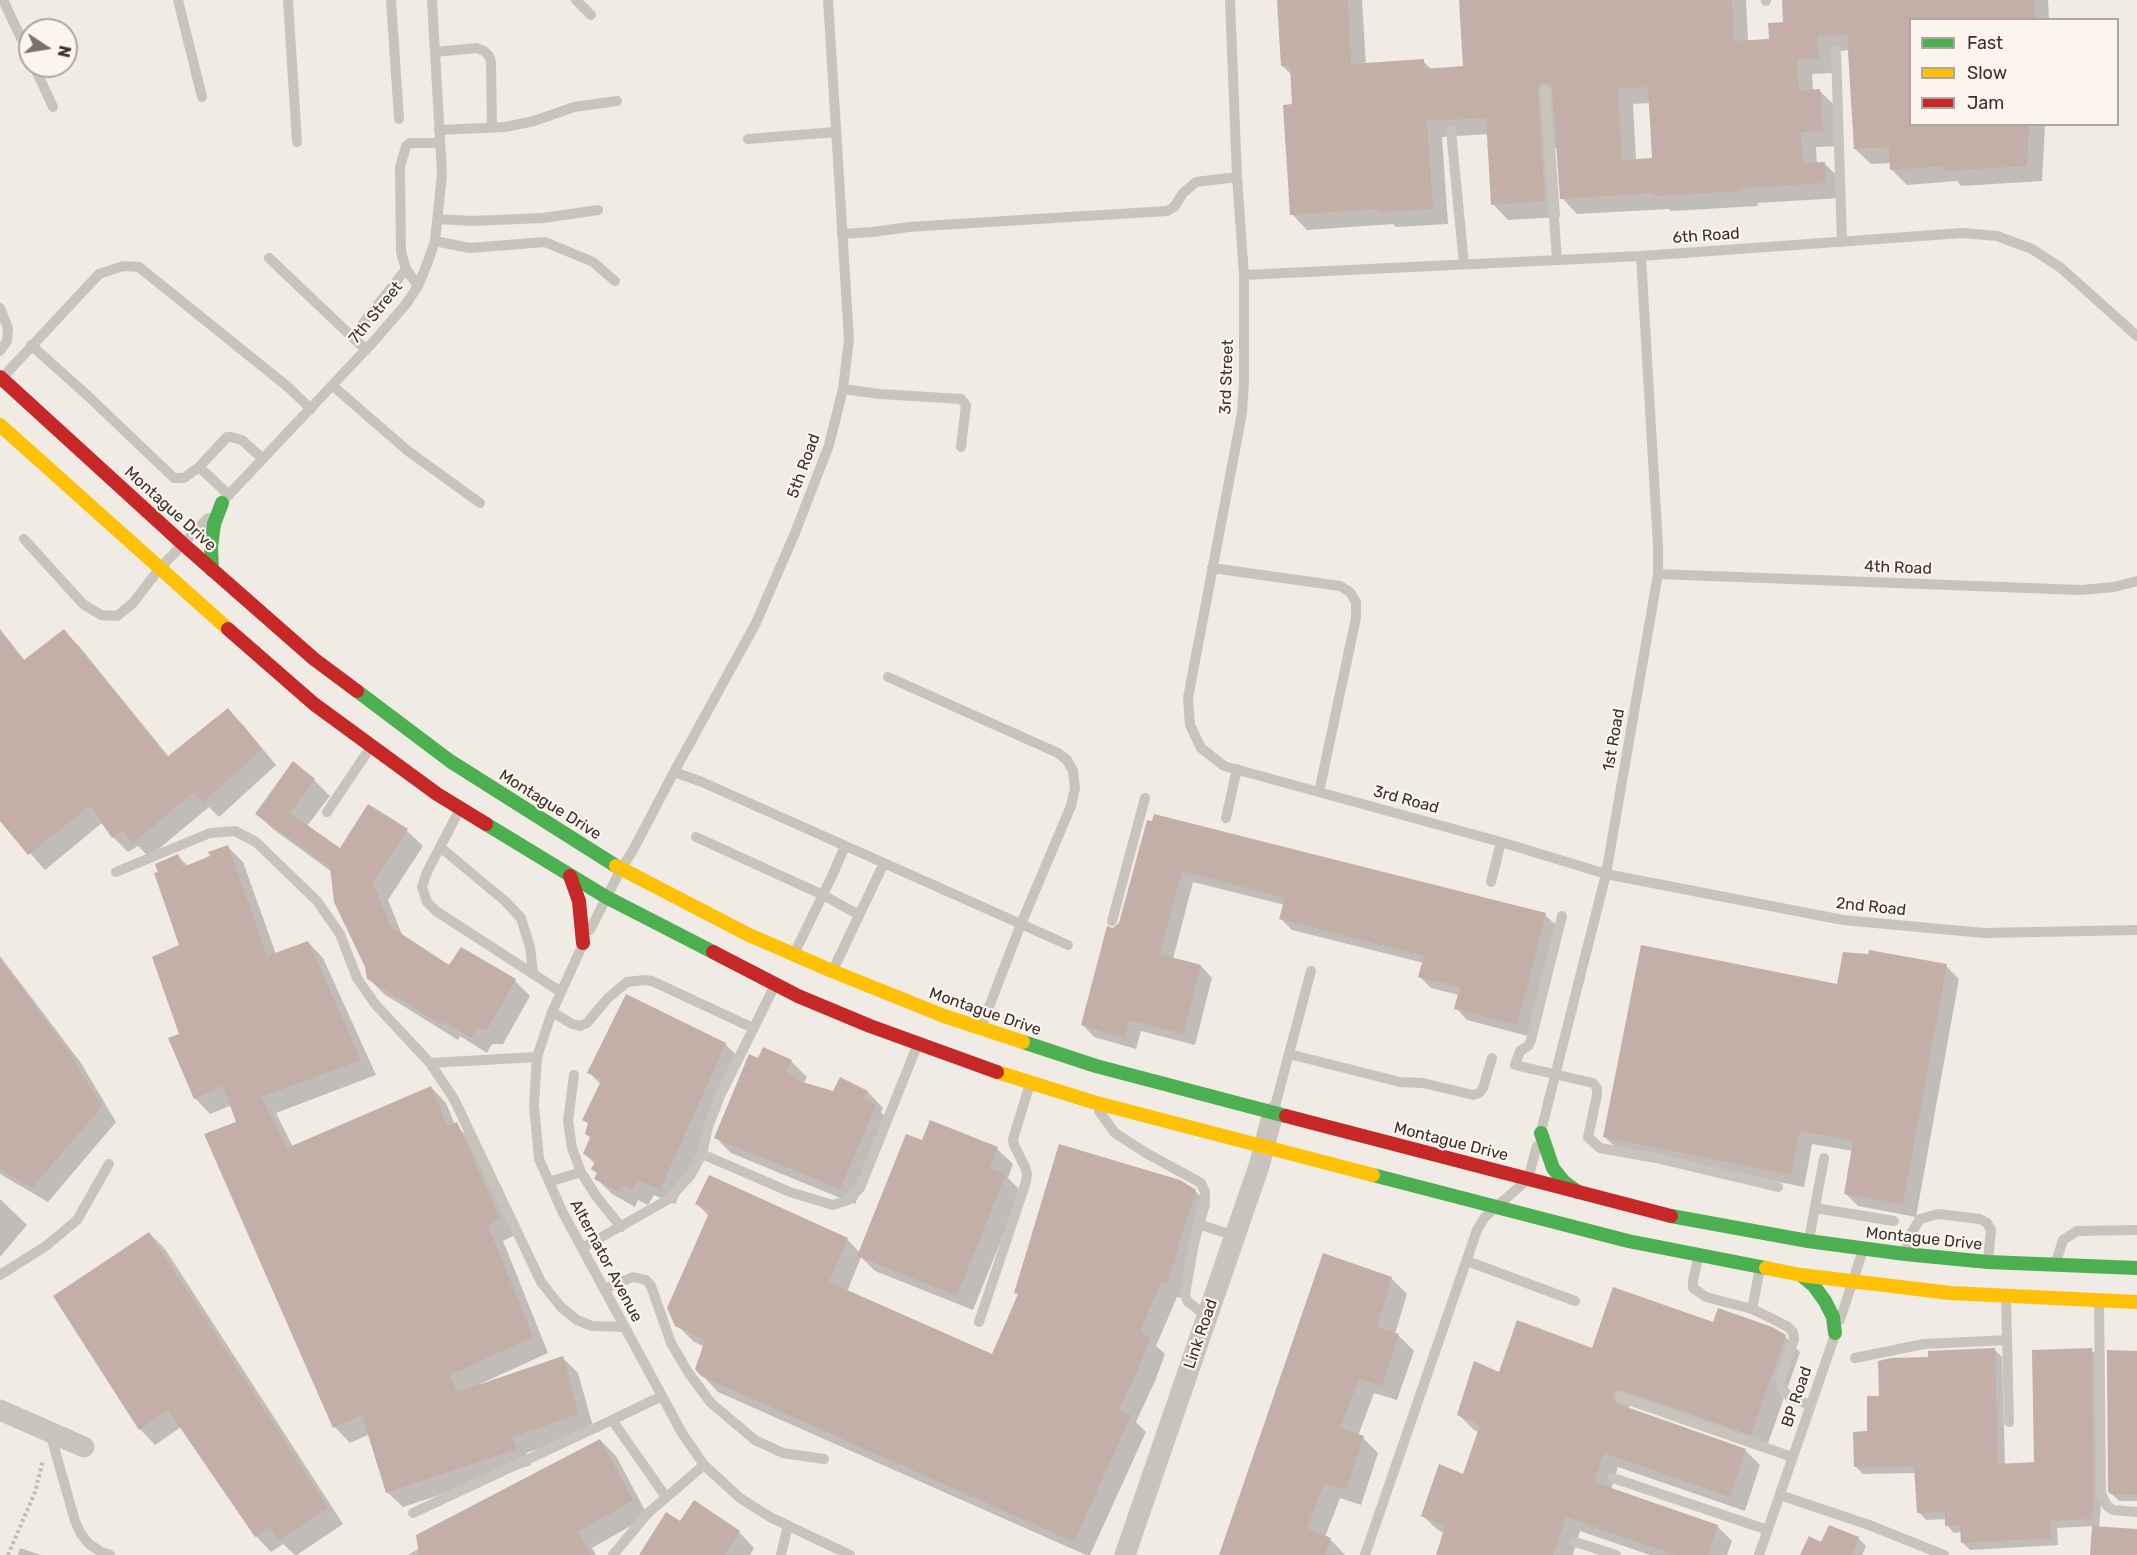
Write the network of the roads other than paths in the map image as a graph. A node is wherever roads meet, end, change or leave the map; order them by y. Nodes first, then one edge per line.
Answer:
1 (3, 0) edge
2 (178, 0) edge
3 (288, 0) edge
4 (392, 0) edge
5 (432, 0) edge
6 (576, 0) edge
7 (828, 0) edge
8 (1230, 0) edge
9 (591, 15) dead end
10 (18, 32) edge
11 (1836, 50) dead end
12 (435, 52) junction
13 (40, 78) edge
14 (1545, 90) dead end
15 (202, 98) dead end
16 (617, 101) dead end
17 (53, 107) dead end
18 (399, 119) dead end
19 (492, 128) junction
20 (440, 130) junction
21 (1451, 131) dead end
22 (836, 132) junction
23 (748, 139) dead end
24 (297, 142) dead end
25 (440, 143) junction
26 (1238, 177) junction
27 (598, 210) dead end
28 (438, 219) junction
29 (842, 234) junction
30 (435, 241) junction
31 (1842, 242) junction
32 (1641, 256) junction
33 (269, 258) dead end
34 (1557, 260) junction
35 (1464, 264) junction
36 (406, 269) junction
37 (1244, 275) junction
38 (615, 281) dead end
39 (418, 286) junction
40 (0, 308) edge
41 (353, 336) junction
42 (2137, 336) edge
43 (31, 345) junction
44 (366, 350) junction
45 (0, 351) edge
46 (1, 377) edge
47 (333, 386) junction
48 (843, 389) junction
49 (311, 409) junction
50 (0, 425) edge
51 (961, 447) dead end
52 (263, 459) junction
53 (198, 467) junction
54 (226, 499) junction
55 (480, 503) dead end
56 (24, 539) dead end
57 (183, 544) junction
58 (1212, 568) junction
59 (159, 569) junction
60 (212, 570) junction
61 (1658, 574) junction
62 (2137, 581) edge
63 (888, 677) dead end
64 (371, 746) junction
65 (1202, 748) joint
66 (1238, 769) junction
67 (674, 772) junction
68 (1319, 792) junction
69 (1145, 798) dead end
70 (460, 808) junction
71 (327, 812) dead end
72 (1226, 818) dead end
73 (696, 837) dead end
74 (1501, 842) junction
75 (845, 846) junction
76 (440, 847) junction
77 (884, 863) junction
78 (621, 869) junction
79 (116, 872) dead end
80 (1606, 874) junction
81 (570, 876) junction
82 (1491, 882) dead end
83 (823, 895) junction
84 (606, 897) junction
85 (859, 915) junction
86 (1562, 916) dead end
87 (1112, 921) dead end
88 (1021, 924) junction
89 (2137, 930) edge
90 (583, 943) junction
91 (1068, 945) dead end
92 (794, 954) junction
93 (832, 971) junction
94 (1311, 971) dead end
95 (533, 973) junction
96 (775, 984) junction
97 (561, 992) junction
98 (552, 1012) junction
99 (753, 1028) junction
100 (981, 1029) junction
101 (917, 1044) junction
102 (1289, 1054) junction
103 (537, 1057) junction
104 (1492, 1058) dead end
105 (430, 1063) junction
106 (574, 1075) dead end
107 (1556, 1075) junction
108 (1030, 1083) junction
109 (1093, 1102) junction
110 (1273, 1113) junction
111 (1540, 1133) junction
112 (1265, 1147) junction
113 (702, 1154) junction
114 (1824, 1158) dead end
115 (109, 1164) dead end
116 (581, 1172) junction
117 (1528, 1179) junction
118 (549, 1182) junction
119 (1778, 1187) dead end
120 (1578, 1193) junction
121 (1496, 1207) junction
122 (1815, 1208) junction
123 (1894, 1221) dead end
124 (1198, 1224) junction
125 (621, 1227) junction
126 (2137, 1230) edge
127 (1235, 1236) junction
128 (1808, 1241) junction
129 (582, 1248) junction
130 (1863, 1249) junction
131 (1905, 1254) junction
132 (1698, 1257) junction
133 (1467, 1261) junction
134 (1988, 1262) junction
135 (2055, 1265) junction
136 (2137, 1268) edge
137 (1760, 1269) junction
138 (0, 1275) edge
139 (1801, 1275) junction
140 (1853, 1282) junction
141 (603, 1288) junction
142 (2006, 1297) junction
143 (1575, 1301) dead end
144 (2099, 1301) junction
145 (2137, 1302) edge
146 (1752, 1309) junction
147 (1207, 1316) junction
148 (979, 1322) dead end
149 (625, 1327) junction
150 (1835, 1333) junction
151 (2007, 1340) junction
152 (1855, 1358) dead end
153 (662, 1396) junction
154 (1620, 1398) dead end
155 (1811, 1406) junction
156 (0, 1410) edge
157 (612, 1420) junction
158 (2009, 1422) dead end
159 (50, 1432) junction
160 (84, 1447) dead end
161 (1792, 1457) junction
162 (824, 1459) dead end
163 (704, 1465) junction
164 (1613, 1479) dead end
165 (1779, 1495) junction
166 (666, 1497) junction
167 (2137, 1512) edge
168 (413, 1513) dead end
169 (788, 1525) junction
170 (1768, 1530) junction
171 (1575, 1542) dead end
172 (110, 1555) edge
173 (613, 1555) edge
174 (781, 1555) edge
175 (850, 1555) edge
176 (1125, 1555) edge
177 (1365, 1555) edge
178 (1616, 1555) edge
179 (1759, 1555) edge
180 (1944, 1555) edge

1 - 10 lane
2 - 15 lane
3 - 24 lane
4 - 18 lane
5 - 12 lane, 7th Street
6 - 9 lane
7 - 22 lane, 5th Road
8 - 26 lane, 3rd Street
11 - 31 lane
12 - 19 lane
12 - 20 lane, 7th Street
13 - 17 lane
14 - 34 lane
16 - 19 lane
19 - 20 lane
20 - 25 lane, 7th Street
21 - 35 lane
22 - 23 lane
22 - 29 lane, 5th Road
25 - 28 lane, 7th Street
25 - 36 lane
26 - 29 lane
26 - 37 lane, 3rd Street
27 - 28 lane
28 - 30 lane, 7th Street
29 - 48 lane, 5th Road
30 - 38 lane
30 - 39 lane, 7th Street
31 - 32 lane, 6th Road
31 - 42 lane, 6th Road
32 - 34 lane, 6th Road
32 - 61 lane, 1st Road
33 - 41 lane
34 - 35 lane, 6th Road
35 - 37 lane, 6th Road
36 - 39 lane
36 - 41 lane
37 - 58 lane, 3rd Street
39 - 44 lane, 7th Street
40 - 45 lane
41 - 44 lane
43 - 46 lane
43 - 49 lane
43 - 53 lane
44 - 47 lane, 7th Street
46 - 57 main road, Montague Drive
47 - 49 lane, 7th Street
47 - 55 lane
48 - 51 lane
48 - 67 lane, 5th Road
49 - 52 lane, 7th Street
50 - 59 main road
52 - 53 lane
52 - 54 lane, 7th Street
53 - 54 lane
54 - 57 lane, 7th Street
54 - 60 main road
56 - 59 lane, 7th Street
57 - 59 lane, 7th Street
57 - 60 main road, Montague Drive
58 - 65 lane, 3rd Street
58 - 68 lane
59 - 64 main road
60 - 78 main road, Montague Drive
61 - 62 lane, 4th Road
61 - 80 lane, 1st Road
63 - 88 lane
64 - 70 main road
64 - 71 lane
65 - 66 lane, 3rd Road
66 - 68 lane, 3rd Road
66 - 72 lane
67 - 75 lane
67 - 78 lane, 5th Road
68 - 74 lane, 3rd Road
69 - 87 lane
70 - 76 lane
70 - 81 main road
73 - 83 lane
74 - 80 lane, 3rd Road
74 - 82 lane
75 - 77 lane
75 - 83 lane
76 - 95 lane
76 - 95 lane
77 - 85 lane
77 - 88 lane
78 - 84 lane, 5th Road
78 - 92 main road, Montague Drive
79 - 105 lane
80 - 89 lane, 2nd Road
80 - 107 lane, 1st Road
81 - 84 main road
81 - 90 main road
83 - 85 lane
83 - 92 lane
84 - 90 lane, Alternator Avenue
84 - 96 main road
85 - 93 lane
86 - 107 lane
88 - 91 lane
88 - 100 lane
90 - 97 lane, Alternator Avenue
92 - 93 main road, Montague Drive
93 - 100 main road, Montague Drive
94 - 102 lane
95 - 97 lane
96 - 99 lane
96 - 101 main road
97 - 98 lane, Alternator Avenue
98 - 99 lane
98 - 103 lane, Alternator Avenue
99 - 113 lane
100 - 110 main road, Montague Drive
101 - 108 main road
101 - 113 lane
102 - 104 lane
102 - 110 lane
103 - 105 lane
103 - 118 lane, Alternator Avenue
105 - 149 lane
106 - 116 lane
107 - 111 lane, 1st Road
107 - 119 lane
108 - 109 main road
108 - 148 lane
109 - 112 main road
109 - 124 lane
110 - 112 street, Link Road
110 - 117 main road, Montague Drive
111 - 117 lane, 1st Road
111 - 120 main road
112 - 121 main road
112 - 127 street, Link Road
113 - 125 lane
114 - 122 lane
115 - 138 lane
116 - 118 lane
116 - 125 lane
117 - 120 main road, Montague Drive
117 - 121 lane
118 - 129 lane, Alternator Avenue
120 - 128 main road, Montague Drive
121 - 132 main road
121 - 133 lane
122 - 123 lane
122 - 128 lane
124 - 127 lane
124 - 147 lane
125 - 129 lane
126 - 135 lane
127 - 147 street, Link Road
128 - 130 main road, Montague Drive
129 - 141 lane, Alternator Avenue
130 - 131 main road, Montague Drive
130 - 140 lane, BP Road
131 - 134 main road, Montague Drive
131 - 134 lane
132 - 137 main road
132 - 146 lane
133 - 143 lane
133 - 177 lane
134 - 135 main road, Montague Drive
135 - 136 main road, Montague Drive
137 - 139 main road
137 - 146 lane
139 - 140 main road
139 - 150 main road
140 - 142 main road
140 - 150 lane, BP Road
141 - 149 lane, Alternator Avenue
141 - 162 lane
142 - 144 main road
142 - 151 lane
144 - 145 main road
144 - 167 lane
146 - 155 lane
147 - 176 street, Link Road
149 - 153 lane, Alternator Avenue
150 - 155 lane, BP Road
151 - 152 lane
151 - 158 lane
153 - 157 lane
153 - 163 lane, Alternator Avenue
154 - 161 lane
155 - 161 lane, BP Road
156 - 159 street
157 - 166 lane
157 - 168 lane
159 - 160 street
159 - 172 lane
161 - 165 lane, BP Road
163 - 166 lane
163 - 169 lane, Alternator Avenue
164 - 170 lane
165 - 170 lane, BP Road
165 - 180 lane
166 - 173 lane
169 - 174 lane
169 - 175 lane, Alternator Avenue
170 - 179 lane, BP Road
171 - 178 lane

